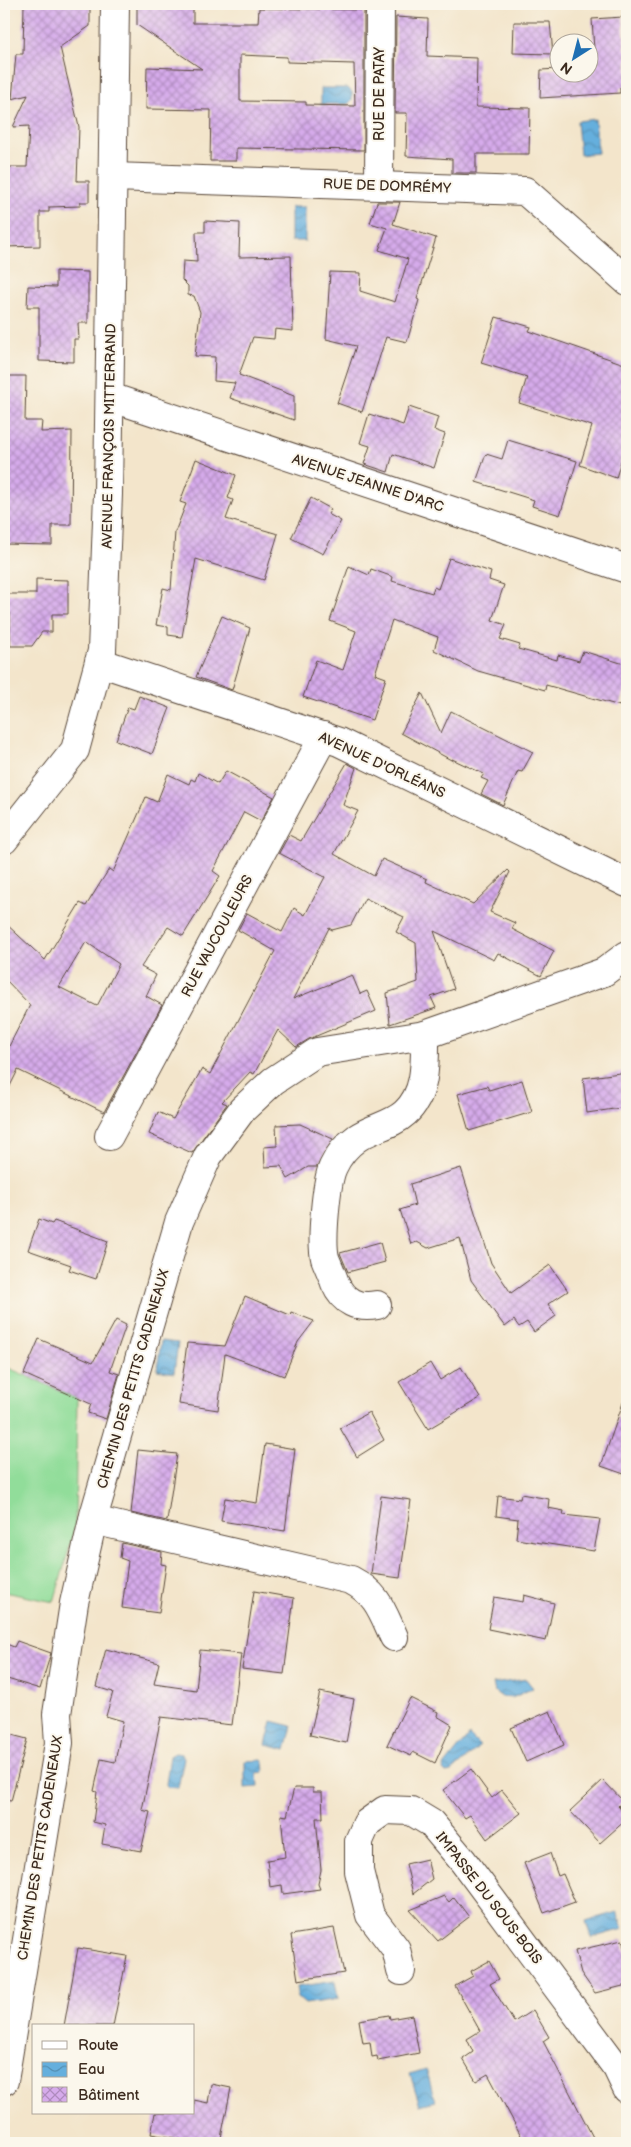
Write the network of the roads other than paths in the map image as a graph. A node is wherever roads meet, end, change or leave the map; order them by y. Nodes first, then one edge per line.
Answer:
1 (115, 4) edge
2 (380, 4) edge
3 (112, 178) junction
4 (379, 185) junction
5 (627, 281) edge
6 (110, 397) junction
7 (627, 568) edge
8 (99, 662) junction
9 (324, 736) junction
10 (4, 840) edge
11 (627, 882) edge
12 (627, 955) edge
13 (425, 1035) junction
14 (109, 1136) dead end
15 (377, 1306) dead end
16 (92, 1520) junction
17 (394, 1637) dead end
18 (400, 1971) dead end
19 (4, 2081) edge
20 (627, 2089) edge

1 - 3 street, AVENUE FRANÇOIS MITTERRAND
2 - 4 street, RUE DE PATAY
3 - 4 street, RUE DE DOMRÉMY
3 - 6 street, AVENUE FRANÇOIS MITTERRAND
4 - 5 street, RUE DE DOMRÉMY
6 - 7 street, AVENUE JEANNE D'ARC
6 - 8 street, AVENUE FRANÇOIS MITTERRAND
8 - 9 street, AVENUE D'ORLÉANS
8 - 10 street, AVENUE FRANÇOIS MITTERRAND
9 - 11 street, AVENUE D'ORLÉANS
9 - 14 street, RUE VAUCOULEURS
12 - 13 street, CHEMIN DES PETITS CADENEAUX
13 - 15 street
13 - 16 street, CHEMIN DES PETITS CADENEAUX
16 - 17 street
16 - 19 street, CHEMIN DES PETITS CADENEAUX
18 - 20 street, IMPASSE DU SOUS-BOIS

